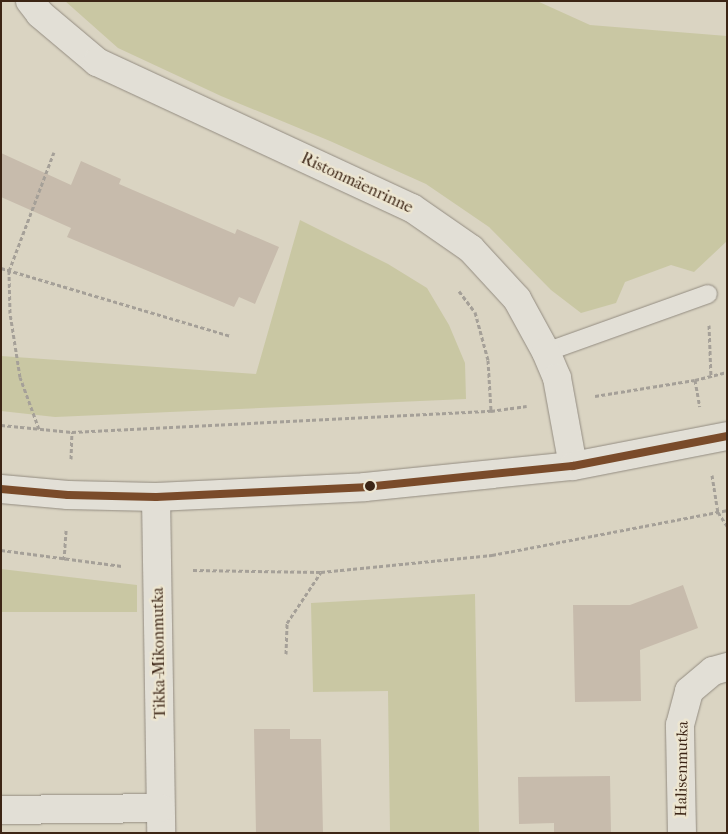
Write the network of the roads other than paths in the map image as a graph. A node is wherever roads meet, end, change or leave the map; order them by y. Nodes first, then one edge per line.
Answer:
1 (30, 1) edge
2 (708, 294) dead end
3 (546, 352) junction
4 (727, 436) edge
5 (573, 466) junction
6 (1, 489) edge
7 (156, 497) junction
8 (727, 667) edge
9 (1, 810) edge
10 (160, 820) edge
11 (682, 833) edge

1 - 3 street, Ristonmäenrinne
2 - 3 lane
3 - 5 street, Ristonmäenrinne
4 - 5 street
5 - 7 street
6 - 7 street
7 - 10 street, Tikka-Mikonmutka
8 - 11 street, Halisenmutka
9 - 10 street, Tikka-Mikonmutka

